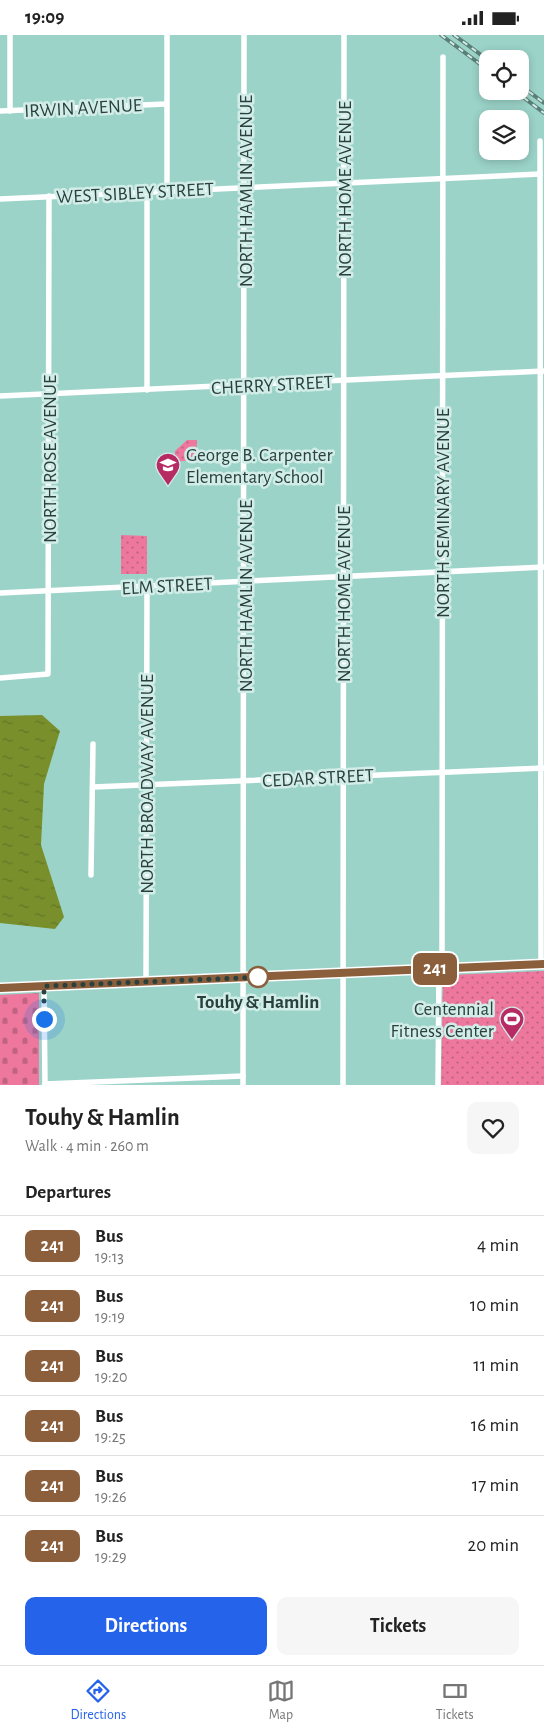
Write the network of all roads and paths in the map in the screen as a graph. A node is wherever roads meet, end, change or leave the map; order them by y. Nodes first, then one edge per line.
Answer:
1 (10, 35) edge
2 (167, 35) edge
3 (244, 35) edge
4 (344, 35) edge
5 (443, 57) dead end
6 (166, 103) junction
7 (0, 111) edge
8 (10, 111) junction
9 (540, 141) dead end
10 (540, 174) junction
11 (442, 179) junction
12 (343, 183) junction
13 (245, 187) junction
14 (167, 191) junction
15 (147, 192) junction
16 (49, 196) junction
17 (0, 199) edge
18 (542, 371) edge
19 (442, 376) junction
20 (344, 381) junction
21 (246, 385) junction
22 (147, 390) junction
23 (49, 393) junction
24 (0, 396) edge
25 (542, 567) edge
26 (442, 572) junction
27 (343, 577) junction
28 (245, 581) junction
29 (146, 586) junction
30 (48, 591) junction
31 (0, 593) edge
32 (0, 679) edge
33 (93, 743) dead end
34 (542, 768) edge
35 (442, 771) junction
36 (343, 775) junction
37 (245, 780) junction
38 (146, 784) junction
39 (93, 787) junction
40 (91, 875) dead end
41 (542, 964) edge
42 (439, 969) junction
43 (342, 973) junction
44 (244, 977) junction
45 (146, 982) junction
46 (44, 986) junction
47 (0, 988) edge
48 (243, 1076) junction
49 (45, 1084) edge
50 (243, 1085) edge
51 (343, 1085) edge
52 (438, 1085) edge

1 - 8 street
2 - 6 street
3 - 13 street, NORTH HAMLIN AVENUE
4 - 12 street, NORTH HOME AVENUE
5 - 11 street, NORTH SEMINARY AVENUE
6 - 8 street, IRWIN AVENUE
6 - 14 street
7 - 8 street, IRWIN AVENUE
9 - 10 street
10 - 11 street, WEST SIBLEY STREET
10 - 18 street
11 - 12 street, WEST SIBLEY STREET
11 - 19 street, NORTH SEMINARY AVENUE
12 - 13 street, WEST SIBLEY STREET
12 - 20 street, NORTH HOME AVENUE
13 - 14 street, WEST SIBLEY STREET
13 - 21 street, NORTH HAMLIN AVENUE
14 - 15 street, WEST SIBLEY STREET
15 - 16 street, WEST SIBLEY STREET
15 - 22 street
16 - 17 street, WEST SIBLEY STREET
16 - 23 street, NORTH ROSE AVENUE
18 - 19 street, CHERRY STREET
18 - 25 street
19 - 20 street, CHERRY STREET
19 - 26 street, NORTH SEMINARY AVENUE
20 - 21 street, CHERRY STREET
20 - 27 street, NORTH HOME AVENUE
21 - 22 street, CHERRY STREET
21 - 28 street, NORTH HAMLIN AVENUE
22 - 23 street, CHERRY STREET
23 - 24 street, CHERRY STREET
23 - 30 street, NORTH ROSE AVENUE
25 - 26 street, ELM STREET
25 - 34 street
26 - 27 street, ELM STREET
26 - 35 street, NORTH SEMINARY AVENUE
27 - 28 street, ELM STREET
27 - 36 street, NORTH HOME AVENUE
28 - 29 street, ELM STREET
28 - 37 street, NORTH HAMLIN AVENUE
29 - 30 street, ELM STREET
29 - 38 street, NORTH BROADWAY AVENUE
30 - 31 street, ELM STREET
30 - 32 street, NORTH ROSE AVENUE
33 - 39 street
34 - 35 street, CEDAR STREET
34 - 41 street
35 - 36 street, CEDAR STREET
35 - 42 street, NORTH SEMINARY AVENUE
36 - 37 street, CEDAR STREET
36 - 43 street, NORTH HOME AVENUE
37 - 38 street, CEDAR STREET
37 - 44 street, NORTH HAMLIN AVENUE
38 - 39 street, CEDAR STREET
38 - 45 street, NORTH BROADWAY AVENUE
39 - 40 street
41 - 42 main road
42 - 43 main road
42 - 52 street, NORTH SEMINARY AVENUE
43 - 44 main road
43 - 51 street, NORTH HOME AVENUE
44 - 45 main road
44 - 48 street, NORTH HAMLIN AVENUE
45 - 46 main road
46 - 47 main road
46 - 49 street
48 - 49 street
48 - 50 street, NORTH HAMLIN AVENUE

